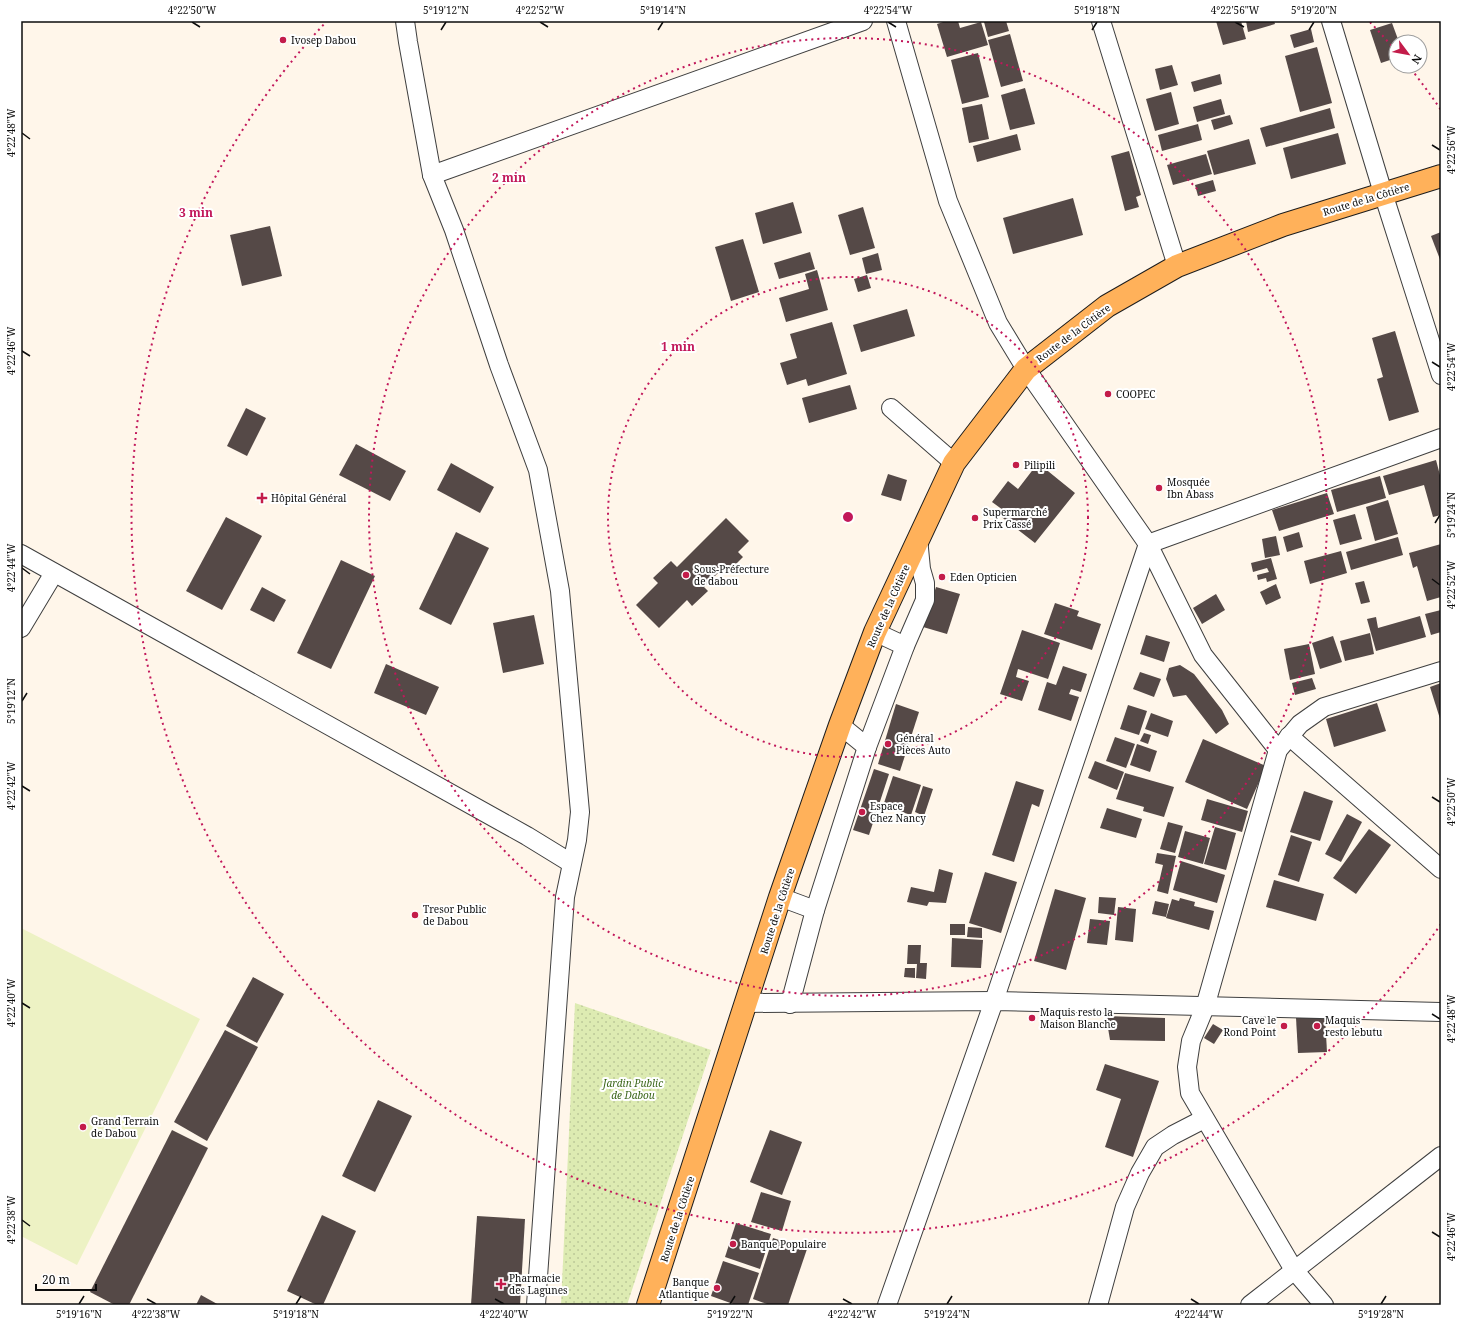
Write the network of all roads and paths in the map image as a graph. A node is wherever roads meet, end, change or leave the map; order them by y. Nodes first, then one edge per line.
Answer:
1 (406, 21) edge
2 (863, 21) edge
3 (896, 21) edge
4 (1101, 21) edge
5 (1330, 21) edge
6 (432, 175) junction
7 (1441, 176) edge
8 (1382, 193) junction
9 (1177, 266) junction
10 (1026, 369) junction
11 (1441, 375) edge
12 (891, 408) dead end
13 (1441, 438) edge
14 (954, 463) junction
15 (918, 537) junction
16 (1148, 544) junction
17 (21, 554) edge
18 (54, 573) junction
19 (21, 628) edge
20 (875, 632) junction
21 (905, 646) junction
22 (1441, 671) edge
23 (840, 725) junction
24 (1290, 736) junction
25 (867, 746) junction
26 (1278, 750) junction
27 (571, 863) junction
28 (1441, 869) edge
29 (780, 897) junction
30 (815, 910) junction
31 (994, 1001) junction
32 (747, 1003) junction
33 (790, 1004) junction
34 (1205, 1007) junction
35 (1441, 1012) edge
36 (1204, 1119) junction
37 (1441, 1156) edge
38 (1294, 1270) junction
39 (536, 1305) edge
40 (648, 1305) edge
41 (887, 1305) edge
42 (1098, 1305) edge
43 (1250, 1305) edge
44 (1324, 1305) edge

1 - 6 street
2 - 6 street
3 - 10 street
4 - 9 street
5 - 8 street
6 - 27 street
7 - 8 main road, Route de la Côtière
8 - 9 main road, Route de la Côtière
8 - 11 street
9 - 10 main road, Route de la Côtière
10 - 14 main road, Route de la Côtière
10 - 16 street
12 - 14 street
13 - 16 street
14 - 15 main road, Route de la Côtière
15 - 20 main road, Route de la Côtière
15 - 21 street
16 - 26 street
16 - 31 street
17 - 18 street
18 - 19 street
18 - 27 street
20 - 21 street
20 - 23 main road, Route de la Côtière
21 - 25 street
22 - 24 street
23 - 25 street
23 - 29 main road, Route de la Côtière
24 - 26 street
24 - 28 street
25 - 30 street
26 - 34 street
27 - 39 street
29 - 30 street
29 - 32 main road, Route de la Côtière
30 - 33 street
31 - 33 street
31 - 34 street
31 - 41 street
32 - 33 street
32 - 40 main road, Route de la Côtière
34 - 35 street
34 - 36 street
36 - 38 street
36 - 42 street
37 - 38 street
38 - 43 street
38 - 44 street

